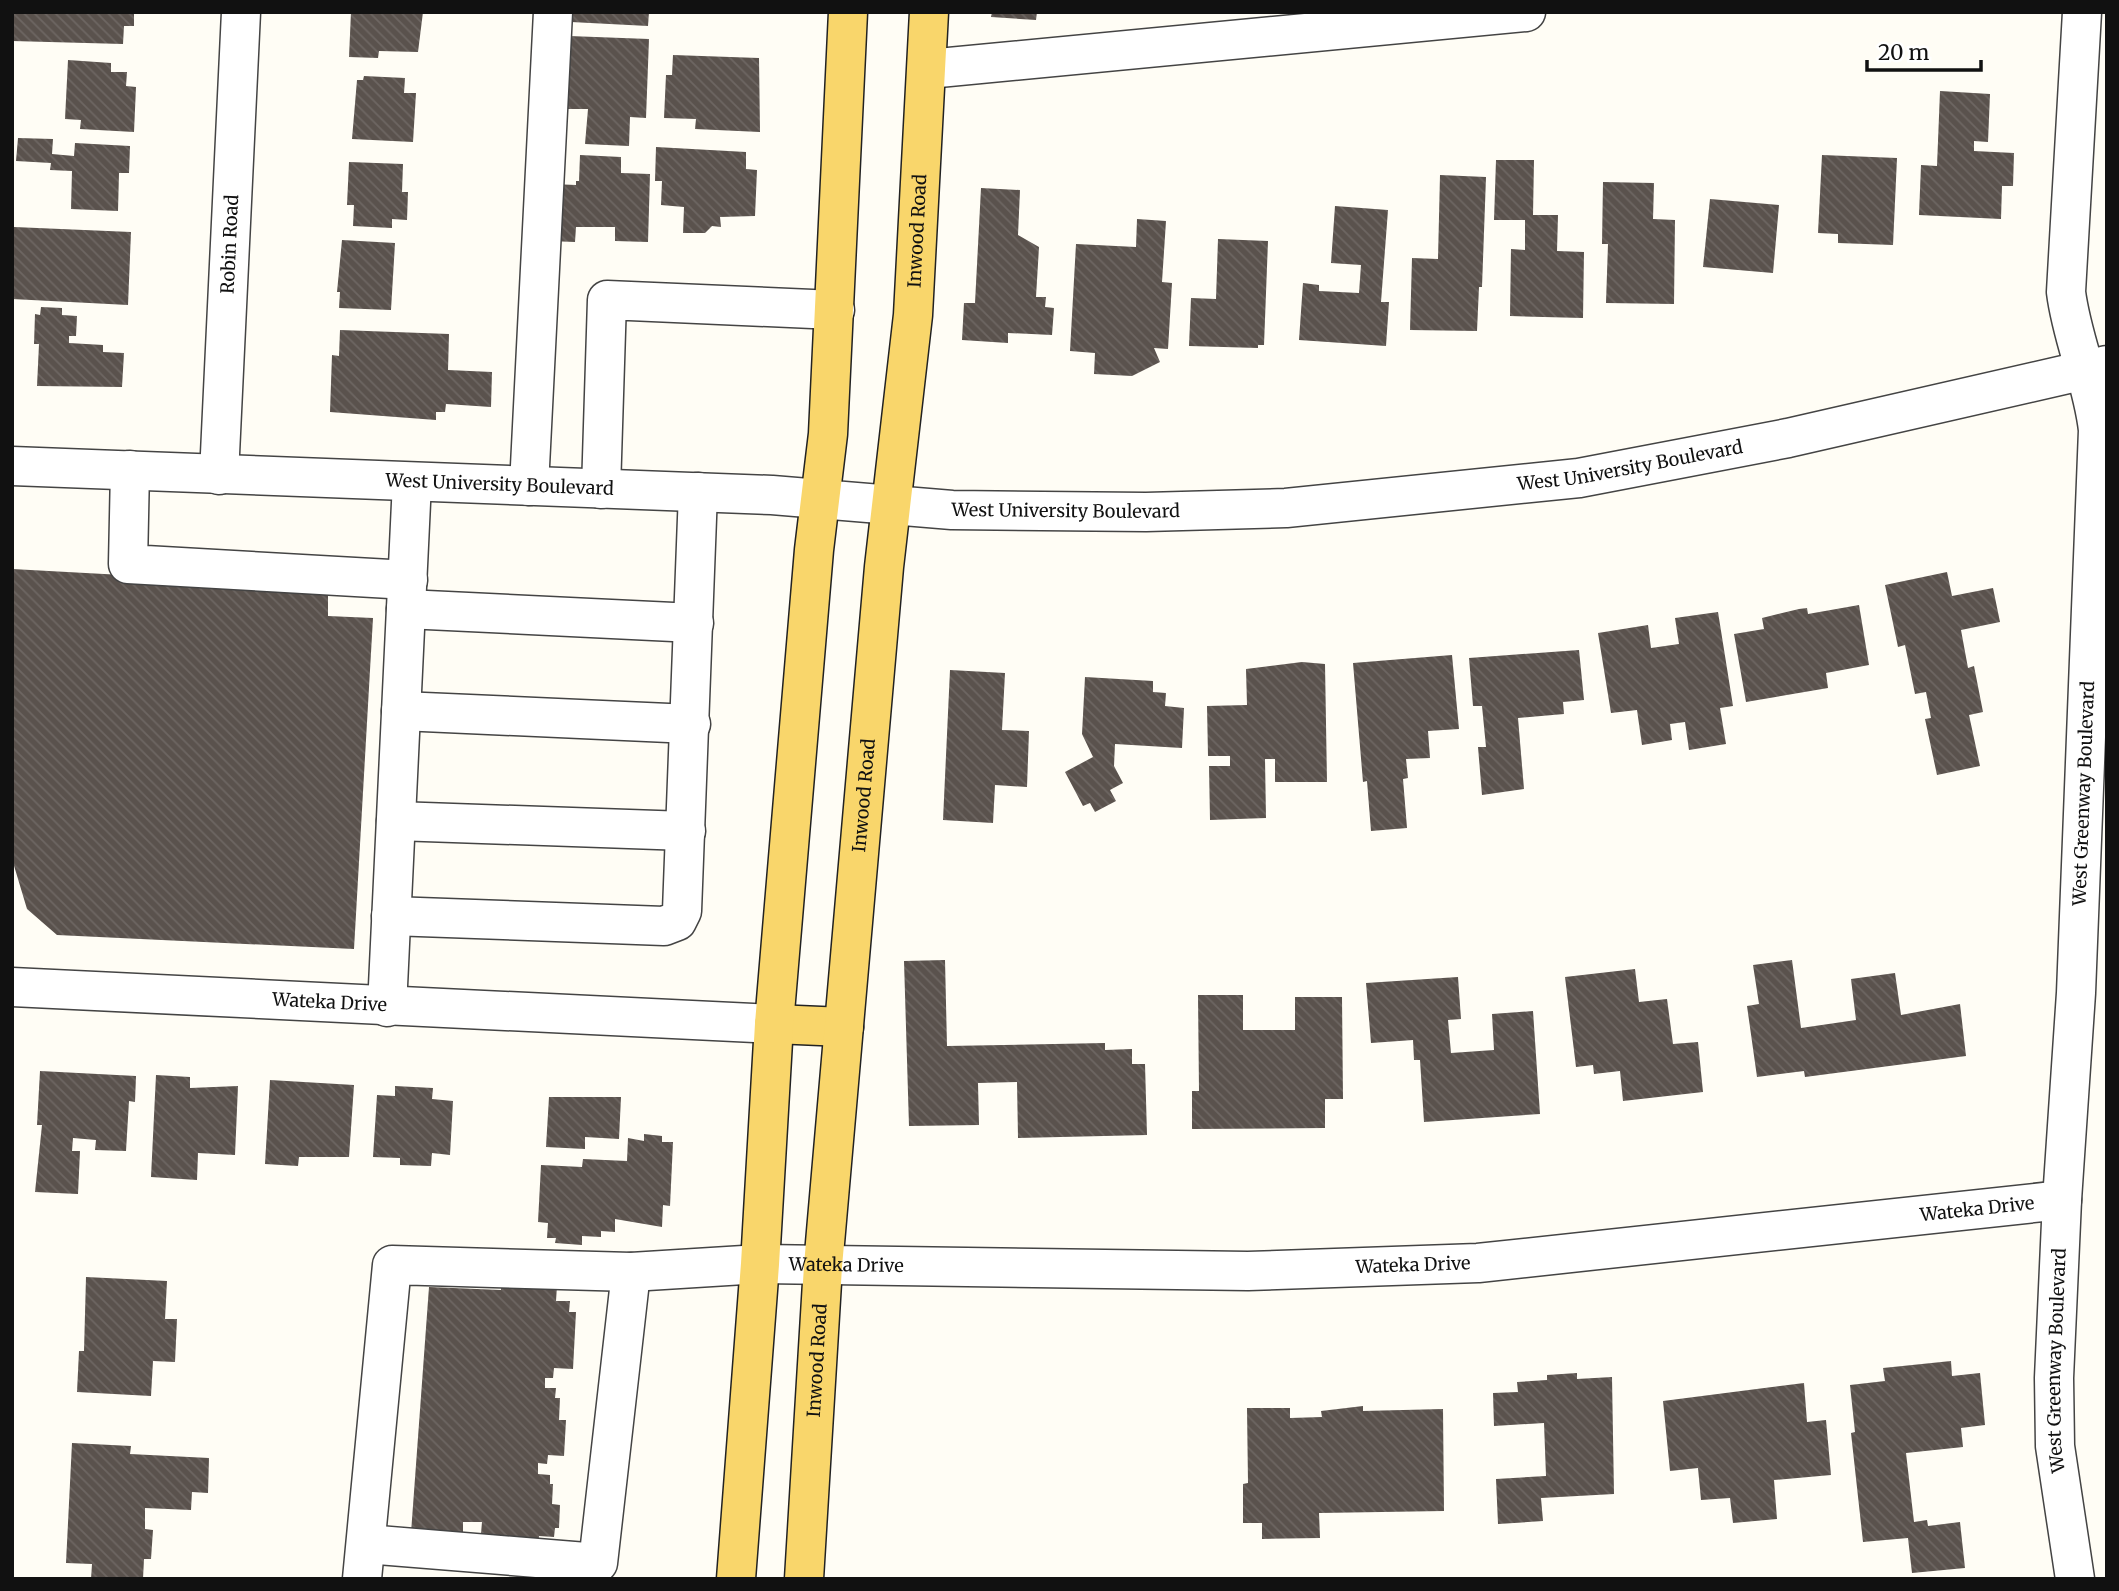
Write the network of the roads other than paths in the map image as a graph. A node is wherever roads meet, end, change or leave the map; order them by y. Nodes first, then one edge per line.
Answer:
1 (241, 12) edge
2 (553, 12) edge
3 (848, 12) edge
4 (929, 12) edge
5 (1526, 12) edge
6 (2082, 12) edge
7 (928, 69) junction
8 (835, 310) junction
9 (2096, 367) edge
10 (12, 466) edge
11 (130, 470) junction
12 (219, 475) junction
13 (412, 482) junction
14 (528, 486) junction
15 (601, 489) junction
16 (698, 492) junction
17 (820, 500) junction
18 (892, 506) junction
19 (407, 594) junction
20 (694, 623) junction
21 (401, 711) junction
22 (691, 724) junction
23 (396, 821) junction
24 (686, 831) junction
25 (391, 916) junction
26 (12, 987) edge
27 (2091, 993) edge
28 (387, 1007) junction
29 (774, 1024) junction
30 (844, 1027) junction
31 (2062, 1200) junction
32 (760, 1264) junction
33 (823, 1266) junction
34 (631, 1272) junction
35 (364, 1562) edge
36 (736, 1579) edge
37 (804, 1579) edge
38 (2075, 1579) edge

1 - 12 street, Robin Road
2 - 14 street
3 - 8 main road
4 - 7 main road, Inwood Road
5 - 7 street
6 - 9 street, West Greenway Boulevard
7 - 18 main road, Inwood Road
8 - 15 street
8 - 17 main road
9 - 18 street, West University Boulevard
9 - 27 street, West Greenway Boulevard
10 - 11 street, West University Boulevard
11 - 12 street, West University Boulevard
11 - 19 street
12 - 13 street, West University Boulevard
13 - 14 street, West University Boulevard
13 - 19 street
14 - 15 street, West University Boulevard
15 - 16 street, West University Boulevard
16 - 17 street, West University Boulevard
16 - 20 street
17 - 18 street, West University Boulevard
17 - 29 main road
18 - 30 main road, Inwood Road
19 - 20 street
19 - 21 street
20 - 22 street
21 - 22 street
21 - 23 street
22 - 24 street
23 - 24 street
23 - 25 street
24 - 25 street
25 - 28 street
26 - 28 street, Wateka Drive
27 - 31 street, West Greenway Boulevard
28 - 29 street, Wateka Drive
29 - 30 main road
29 - 32 main road
30 - 33 main road, Inwood Road
31 - 33 street, Wateka Drive
31 - 38 street, West Greenway Boulevard
32 - 33 street, Wateka Drive
32 - 34 street, Wateka Drive
32 - 36 main road
33 - 37 main road, Inwood Road
34 - 35 street
34 - 35 street, Wateka Drive

